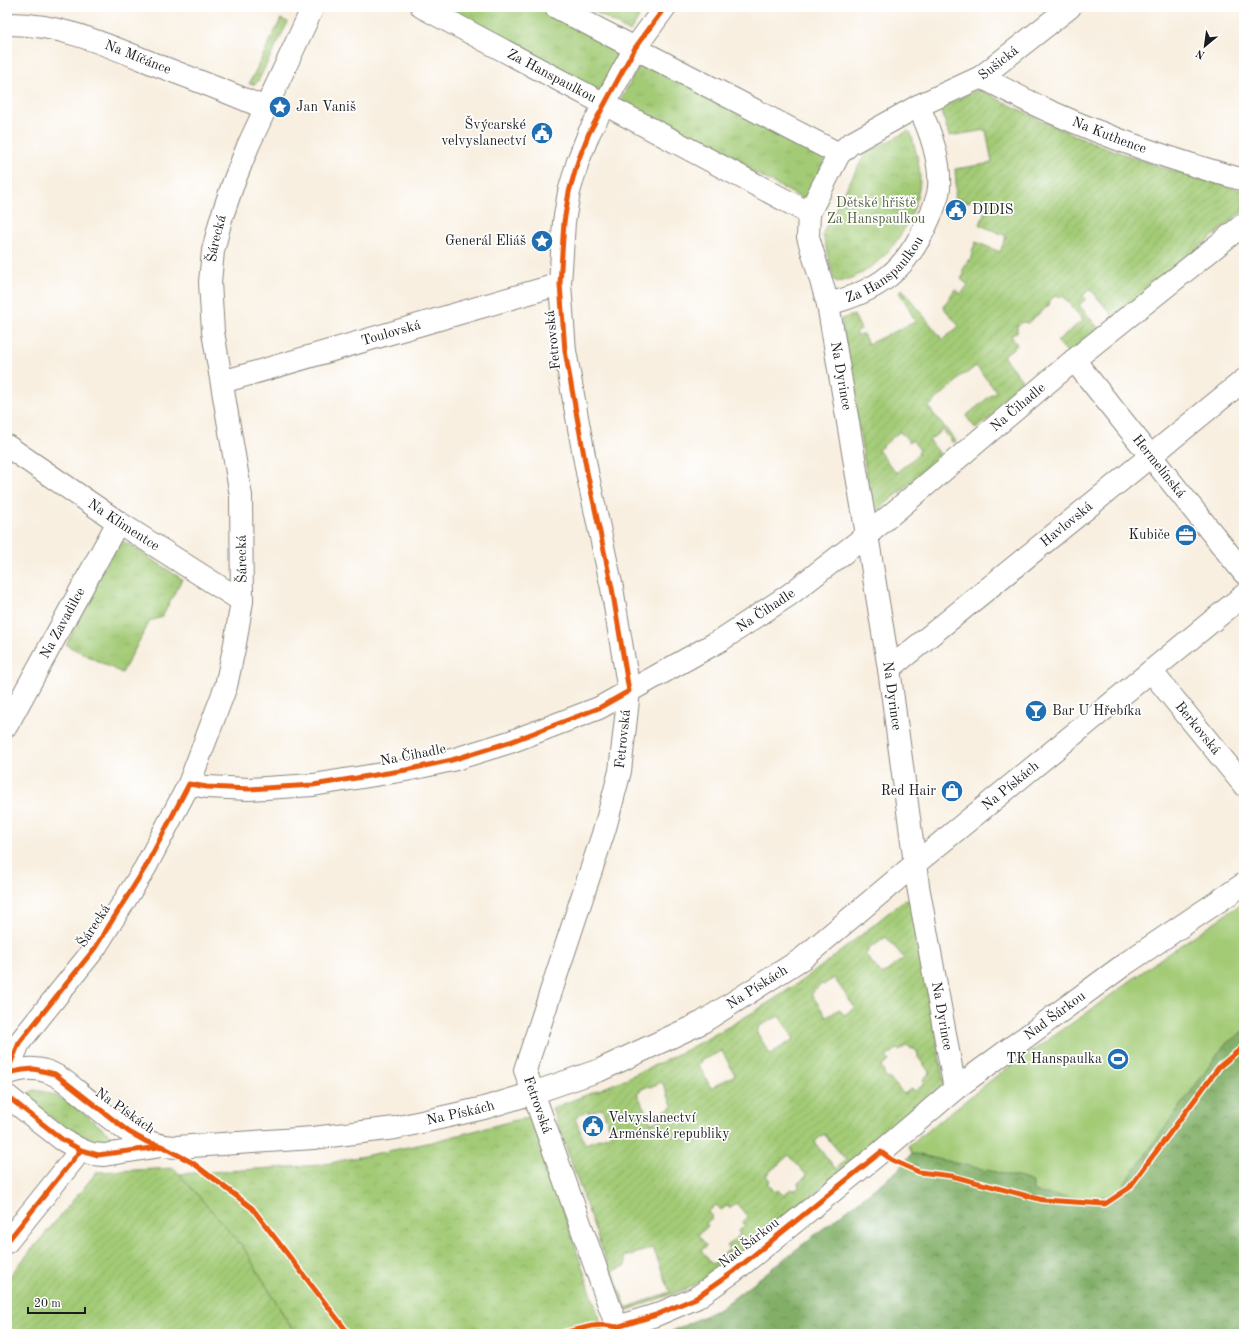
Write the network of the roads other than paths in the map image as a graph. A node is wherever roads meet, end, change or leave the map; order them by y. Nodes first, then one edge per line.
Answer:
1 (313, 7) edge
2 (422, 7) edge
3 (556, 7) edge
4 (665, 7) edge
5 (1070, 7) edge
6 (20, 18) edge
7 (635, 48) junction
8 (981, 77) junction
9 (605, 105) junction
10 (918, 106) junction
11 (265, 108) junction
12 (838, 154) junction
13 (1244, 180) edge
14 (808, 213) junction
15 (1244, 224) edge
16 (560, 284) junction
17 (828, 304) junction
18 (1074, 360) junction
19 (1244, 380) edge
20 (222, 382) junction
21 (7, 446) edge
22 (1150, 457) junction
23 (118, 522) junction
24 (867, 535) junction
25 (1244, 572) edge
26 (1244, 595) edge
27 (242, 601) junction
28 (889, 669) junction
29 (1151, 671) junction
30 (629, 691) junction
31 (7, 725) edge
32 (189, 784) junction
33 (1244, 785) edge
34 (915, 864) junction
35 (1244, 884) edge
36 (7, 1073) edge
37 (955, 1089) junction
38 (533, 1093) junction
39 (7, 1096) edge
40 (161, 1146) junction
41 (81, 1150) junction
42 (7, 1242) edge
43 (617, 1327) joint

1 - 11 street, Šárecká
2 - 9 street, Za Hanspaulkou
3 - 7 street
4 - 7 street, Fetrovská
5 - 8 street, Sušická
6 - 11 street, Na Míčánce
7 - 9 street, Fetrovská
7 - 12 street
8 - 10 street, Sušická
8 - 13 street, Na Kuthence
9 - 14 street, Za Hanspaulkou
9 - 16 street, Fetrovská
10 - 12 street, Za Hanspaulkou
10 - 17 street, Za Hanspaulkou
11 - 20 street, Šárecká
12 - 14 street, Za Hanspaulkou
14 - 17 street, Za Hanspaulkou
15 - 18 street, Na Čihadle
16 - 20 street, Toulovská
16 - 30 street, Fetrovská
17 - 24 street, Na Dyrince
18 - 22 street, Hermelínská
18 - 24 street, Na Čihadle
19 - 22 street, Havlovská
20 - 27 street, Šárecká
21 - 23 street, Na Klimentce
22 - 25 street, Hermelínská
22 - 28 street, Havlovská
23 - 27 street, Na Klimentce
23 - 31 street, Na Zavadilce
24 - 28 street, Na Dyrince
24 - 30 street, Na Čihadle
26 - 29 street, Na Pískách
27 - 32 street, Šárecká
28 - 34 street, Na Dyrince
29 - 33 street, Berkovská
29 - 34 street, Na Pískách
30 - 32 street, Na Čihadle
30 - 38 street, Fetrovská
32 - 36 street, Šárecká
34 - 37 street, Na Dyrince
34 - 38 street, Na Pískách
35 - 37 street, Nad Šárkou
36 - 40 street, Na Pískách
37 - 43 street, Nad Šárkou
38 - 40 street, Na Pískách
38 - 43 street, Fetrovská
39 - 41 street, Na Pískách
40 - 41 street, Na Pískách
41 - 42 street

